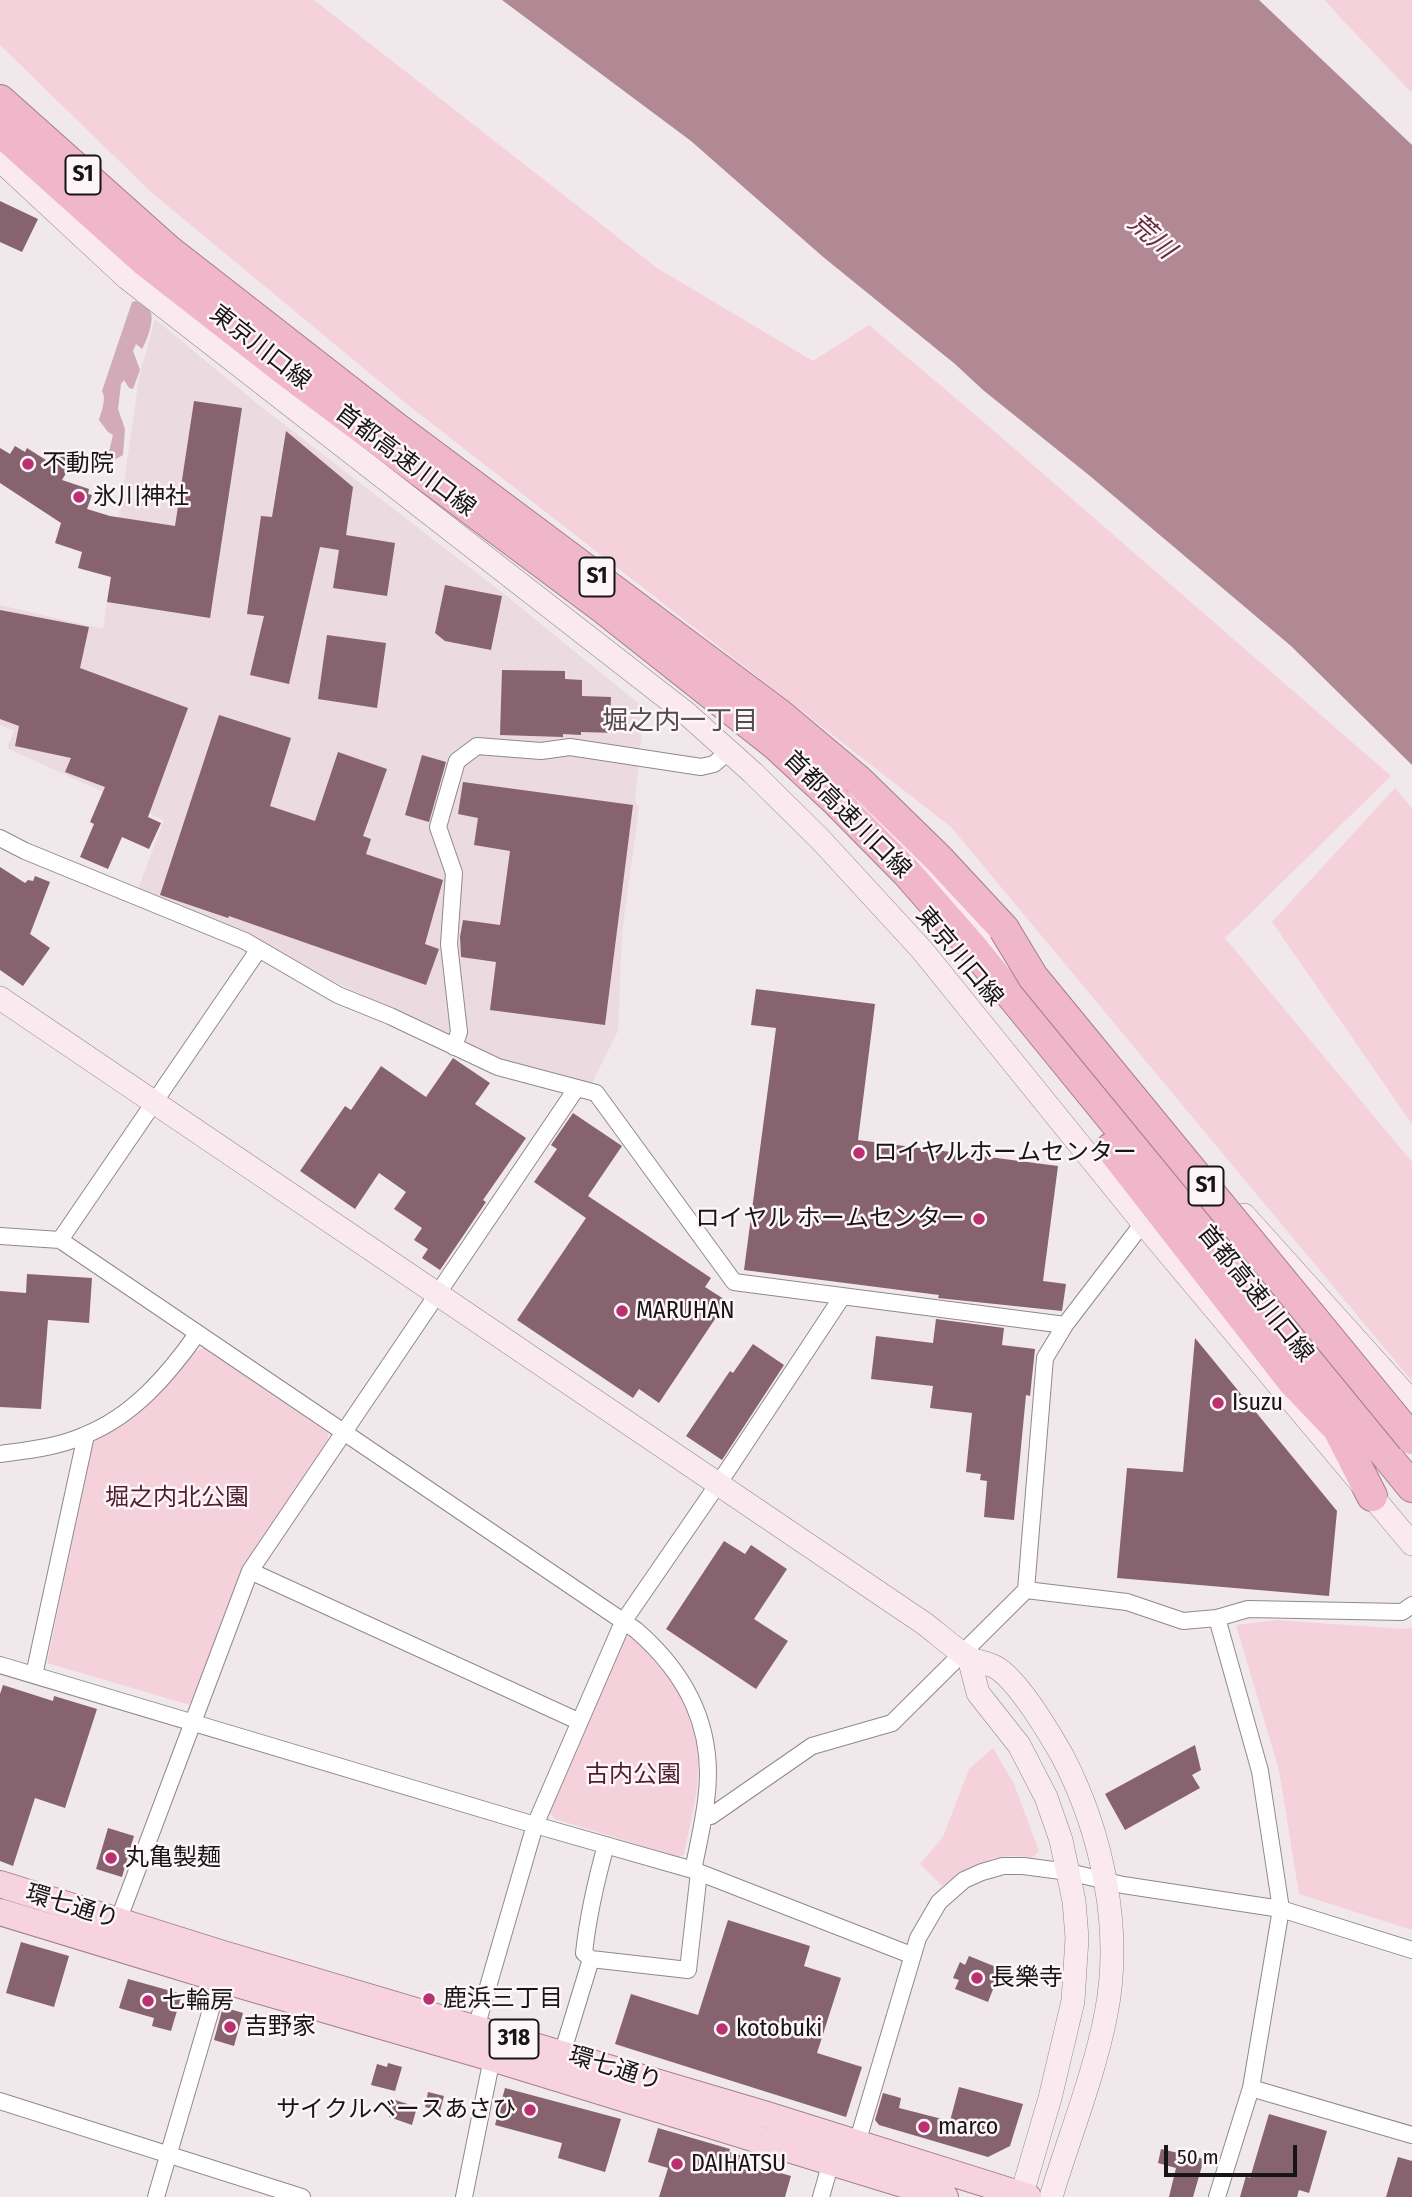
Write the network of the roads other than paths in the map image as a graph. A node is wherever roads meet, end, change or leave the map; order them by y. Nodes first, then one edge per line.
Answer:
1 (0, 100) edge
2 (0, 108) edge
3 (0, 131) edge
4 (0, 160) edge
5 (729, 751) junction
6 (835, 800) junction
7 (0, 838) edge
8 (1004, 929) junction
9 (259, 949) junction
10 (0, 998) edge
11 (454, 1047) junction
12 (576, 1088) junction
13 (1117, 1089) junction
14 (155, 1101) junction
15 (1143, 1223) junction
16 (0, 1236) edge
17 (60, 1240) junction
18 (437, 1293) junction
19 (842, 1297) junction
20 (1065, 1325) junction
21 (197, 1334) junction
22 (1412, 1402) edge
23 (1412, 1424) edge
24 (343, 1432) junction
25 (86, 1435) junction
26 (1412, 1439) edge
27 (1412, 1452) edge
28 (0, 1454) edge
29 (716, 1485) junction
30 (1412, 1488) edge
31 (1372, 1496) junction
32 (1412, 1544) edge
33 (250, 1570) junction
34 (1026, 1590) junction
35 (1412, 1605) edge
36 (1217, 1618) junction
37 (623, 1622) junction
38 (966, 1655) junction
39 (0, 1665) edge
40 (34, 1675) junction
41 (193, 1721) junction
42 (578, 1721) junction
43 (704, 1816) junction
44 (535, 1825) junction
45 (606, 1845) junction
46 (696, 1871) junction
47 (1069, 1872) junction
48 (1104, 1881) junction
49 (0, 1884) edge
50 (1281, 1909) junction
51 (0, 1912) edge
52 (118, 1921) junction
53 (1412, 1950) edge
54 (911, 1955) junction
55 (591, 1959) junction
56 (220, 1979) junction
57 (476, 2028) junction
58 (562, 2054) junction
59 (492, 2058) junction
60 (1251, 2088) junction
61 (0, 2101) edge
62 (1412, 2135) edge
63 (857, 2143) junction
64 (169, 2154) junction
65 (831, 2162) junction
66 (1023, 2196) edge
67 (156, 2197) edge
68 (303, 2197) edge
69 (464, 2197) edge
70 (821, 2197) edge
71 (945, 2197) edge
72 (1051, 2197) edge
73 (1217, 2197) edge

1 - 8 highway, 首都高速川口線 / S1
2 - 13 main road, 東京川口線
3 - 6 highway, 首都高速川口線 / S1
4 - 5 main road, 東京川口線
5 - 11 street
5 - 15 main road, 東京川口線
6 - 30 highway, 首都高速川口線 / S1
6 - 31 highway
7 - 9 street
8 - 23 highway, 首都高速川口線 / S1, bridge
8 - 26 highway, S1, bridge
9 - 11 street
9 - 14 street
10 - 14 main road
11 - 12 street
12 - 18 street
12 - 19 street
13 - 22 main road
13 - 27 main road, 東京川口線
14 - 17 street
14 - 18 main road
15 - 20 street
15 - 31 main road, 東京川口線
16 - 17 street
17 - 21 street
18 - 24 street
18 - 29 main road
19 - 20 street
19 - 29 street
20 - 34 street
21 - 24 street
21 - 25 street
24 - 33 street
24 - 37 street
25 - 28 street
25 - 40 street
29 - 37 street
29 - 38 main road
31 - 32 main road, 東京川口線
33 - 41 street
33 - 42 street
34 - 36 street
34 - 38 street
35 - 36 street
36 - 50 street
37 - 42 street
37 - 43 street
38 - 43 street
38 - 47 main road
38 - 48 main road
39 - 40 street
40 - 41 street
41 - 44 street
41 - 52 street
42 - 44 street
43 - 46 street
44 - 45 street
44 - 57 street
45 - 46 street
45 - 55 street
46 - 54 street
46 - 55 street
47 - 48 street
47 - 54 street
47 - 66 main road
48 - 50 street
48 - 72 main road
49 - 52 main road, 環七通り / 318
50 - 53 street
50 - 60 street
51 - 56 main road, 環七通り / 318
52 - 57 main road, 環七通り / 318
54 - 63 street
55 - 58 street
56 - 59 main road, 環七通り / 318
56 - 64 street
57 - 58 main road, 環七通り / 318
58 - 63 main road, 環七通り / 318
59 - 65 main road, 環七通り / 318
59 - 69 street
60 - 62 street
60 - 73 street
61 - 64 street
63 - 66 main road, 環七通り / 318
64 - 67 street
64 - 68 street
65 - 70 street
65 - 71 main road, 環七通り / 318

